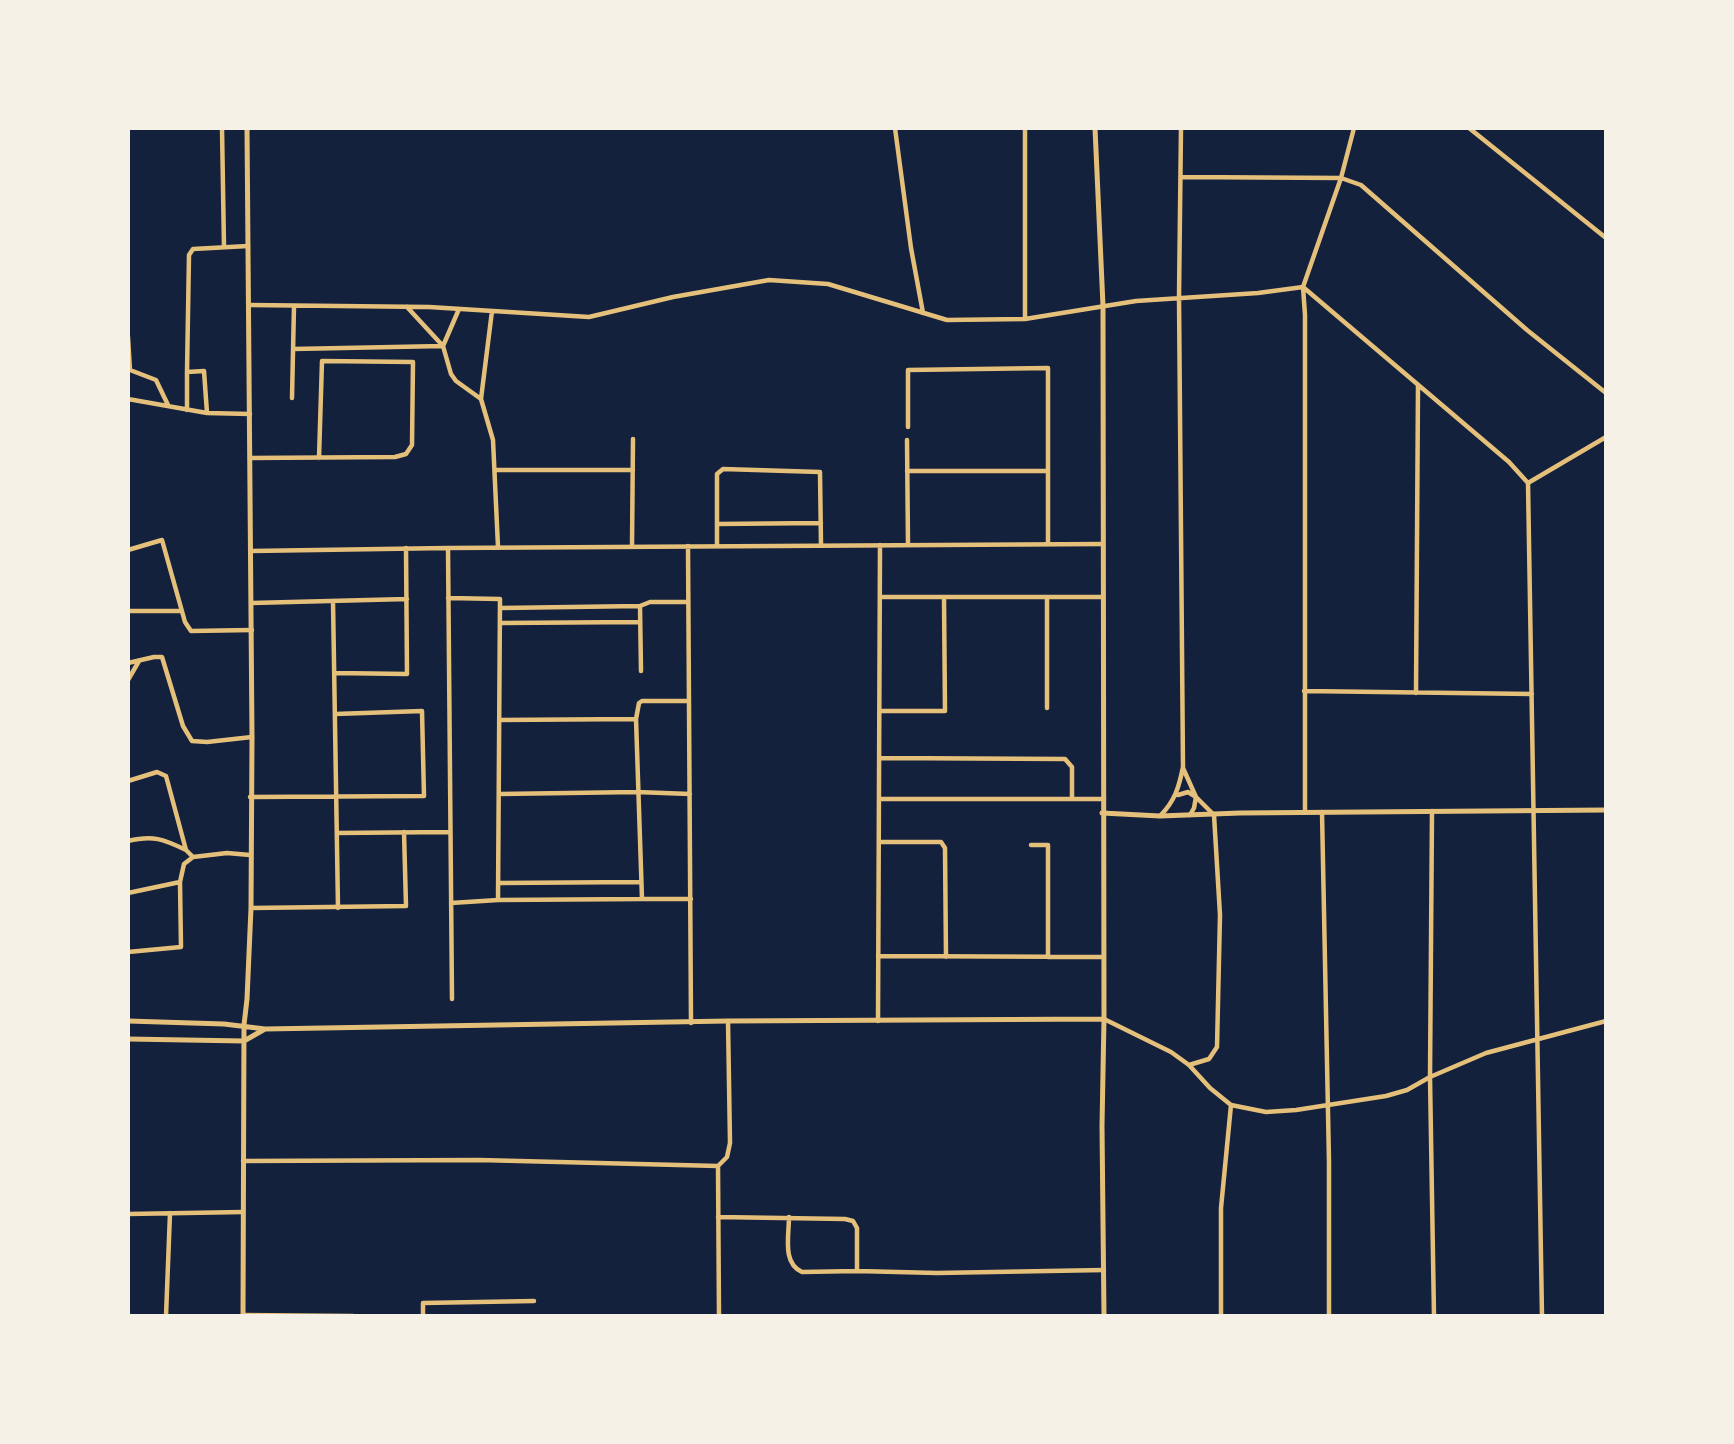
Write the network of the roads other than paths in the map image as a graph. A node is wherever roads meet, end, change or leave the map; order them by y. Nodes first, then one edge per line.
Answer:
1 (222, 128) edge
2 (247, 128) edge
3 (895, 128) edge
4 (1025, 128) edge
5 (1096, 128) edge
6 (1181, 128) edge
7 (1354, 128) edge
8 (1469, 128) edge
9 (1181, 177) junction
10 (1340, 178) junction
11 (1606, 238) edge
12 (248, 246) junction
13 (224, 247) junction
14 (1303, 287) junction
15 (1180, 297) junction
16 (249, 305) junction
17 (294, 306) junction
18 (1103, 306) junction
19 (406, 307) junction
20 (459, 309) junction
21 (492, 311) junction
22 (923, 313) junction
23 (1025, 319) junction
24 (128, 337) edge
25 (443, 346) junction
26 (293, 349) junction
27 (187, 372) junction
28 (1418, 384) junction
29 (1606, 393) edge
30 (292, 398) dead end
31 (481, 399) junction
32 (128, 400) edge
33 (169, 406) junction
34 (187, 410) junction
35 (207, 413) junction
36 (250, 414) junction
37 (908, 427) dead end
38 (1606, 437) edge
39 (633, 439) dead end
40 (907, 440) dead end
41 (250, 458) junction
42 (319, 458) junction
43 (497, 470) junction
44 (633, 470) junction
45 (907, 471) junction
46 (1048, 471) junction
47 (1528, 483) junction
48 (821, 523) junction
49 (717, 524) junction
50 (1048, 544) junction
51 (1103, 544) junction
52 (717, 545) junction
53 (821, 545) junction
54 (880, 545) junction
55 (908, 545) junction
56 (632, 546) junction
57 (688, 546) junction
58 (498, 547) junction
59 (406, 548) junction
60 (448, 548) junction
61 (128, 550) edge
62 (251, 551) junction
63 (880, 597) junction
64 (944, 597) junction
65 (1047, 597) junction
66 (1103, 597) junction
67 (448, 598) junction
68 (407, 599) junction
69 (333, 601) junction
70 (688, 602) junction
71 (252, 603) junction
72 (640, 606) junction
73 (501, 608) junction
74 (128, 611) edge
75 (182, 611) junction
76 (640, 622) junction
77 (501, 623) junction
78 (252, 630) junction
79 (139, 660) junction
80 (128, 663) edge
81 (641, 671) dead end
82 (335, 673) junction
83 (128, 680) edge
84 (1304, 691) junction
85 (1416, 693) junction
86 (1531, 694) junction
87 (689, 701) junction
88 (1046, 708) dead end
89 (880, 711) junction
90 (335, 714) junction
91 (636, 719) junction
92 (500, 720) junction
93 (252, 737) junction
94 (880, 758) junction
95 (1183, 767) junction
96 (128, 781) edge
97 (637, 792) junction
98 (500, 794) junction
99 (690, 794) junction
100 (336, 796) junction
101 (250, 797) junction
102 (1175, 797) junction
103 (1196, 797) junction
104 (879, 799) junction
105 (1072, 799) junction
106 (1104, 799) junction
107 (1532, 810) junction
108 (1606, 810) edge
109 (1432, 811) junction
110 (1305, 812) junction
111 (1322, 812) junction
112 (1102, 813) junction
113 (1160, 816) junction
114 (1178, 816) junction
115 (1189, 816) junction
116 (1214, 816) junction
117 (404, 832) junction
118 (450, 832) junction
119 (337, 833) junction
120 (128, 841) edge
121 (879, 842) junction
122 (1031, 845) dead end
123 (187, 850) junction
124 (250, 855) junction
125 (193, 857) junction
126 (180, 882) junction
127 (641, 882) junction
128 (499, 883) junction
129 (128, 893) edge
130 (642, 899) junction
131 (691, 899) junction
132 (499, 900) junction
133 (451, 902) junction
134 (251, 908) junction
135 (338, 908) junction
136 (128, 952) edge
137 (878, 956) junction
138 (946, 957) junction
139 (1048, 957) junction
140 (1104, 957) junction
141 (452, 999) dead end
142 (1104, 1019) junction
143 (128, 1021) edge
144 (728, 1021) junction
145 (878, 1021) junction
146 (1606, 1021) edge
147 (691, 1023) junction
148 (244, 1025) junction
149 (265, 1029) junction
150 (128, 1039) edge
151 (1537, 1039) junction
152 (244, 1041) junction
153 (1189, 1065) junction
154 (1430, 1077) junction
155 (1231, 1105) junction
156 (1328, 1105) junction
157 (243, 1161) junction
158 (718, 1166) junction
159 (243, 1212) junction
160 (170, 1213) junction
161 (128, 1214) edge
162 (718, 1217) junction
163 (789, 1217) junction
164 (1104, 1270) junction
165 (858, 1271) junction
166 (534, 1301) dead end
167 (166, 1316) edge
168 (243, 1316) edge
169 (299, 1316) edge
170 (353, 1316) edge
171 (423, 1316) edge
172 (719, 1316) edge
173 (1104, 1316) edge
174 (1221, 1316) edge
175 (1329, 1316) edge
176 (1434, 1316) edge
177 (1542, 1316) edge

1 - 13 street
2 - 12 street
3 - 22 street
4 - 23 street
5 - 18 street
6 - 9 street
7 - 10 street
8 - 11 street
9 - 10 street
9 - 15 street
10 - 14 street
10 - 29 street
12 - 13 street
12 - 16 street
13 - 27 street
14 - 15 street
14 - 28 street
14 - 84 street
15 - 18 street
15 - 95 street
16 - 17 street
16 - 36 street
17 - 19 street
17 - 26 street
18 - 23 street
18 - 51 street
19 - 20 street
19 - 25 street
20 - 21 street
20 - 25 street
21 - 22 street
21 - 31 street
22 - 23 street
24 - 33 street
25 - 26 street
25 - 31 street
26 - 30 street
27 - 34 street
27 - 35 street
28 - 47 street
28 - 85 street
31 - 43 street
32 - 33 street
33 - 34 street
34 - 35 street
35 - 36 street
36 - 41 street
37 - 46 street
38 - 47 street
39 - 44 street
40 - 45 street
41 - 42 street
41 - 62 street
42 - 42 street
43 - 44 street
43 - 58 street
44 - 56 street
45 - 46 street
45 - 55 street
46 - 50 street
47 - 86 street
48 - 49 street
48 - 49 street
48 - 53 street
49 - 52 street
50 - 51 street
50 - 55 street
51 - 66 street
52 - 53 street
52 - 57 street
53 - 54 street
54 - 55 street
54 - 63 street
56 - 57 street
56 - 58 street
57 - 70 street
58 - 60 street
59 - 60 street
59 - 62 street
59 - 68 street
60 - 67 street
61 - 75 street
62 - 71 street
63 - 64 street
63 - 89 street
64 - 65 street
64 - 89 street
65 - 66 street
65 - 88 street
66 - 106 street
67 - 73 street
67 - 118 street
68 - 69 street
68 - 82 street
69 - 71 street
69 - 82 street
70 - 72 street
70 - 87 street
71 - 78 street
72 - 73 street
72 - 76 street
73 - 77 street
74 - 75 street
75 - 78 street
76 - 77 street
76 - 81 street
77 - 92 street
78 - 93 street
79 - 80 street
79 - 83 street
79 - 93 street
82 - 90 street
84 - 85 street
84 - 110 street
85 - 86 street
86 - 107 street
87 - 91 street
87 - 99 street
89 - 94 street
90 - 100 street
90 - 100 street
91 - 92 street
91 - 97 street
92 - 98 street
93 - 101 street
94 - 104 street
94 - 105 street
95 - 102 street
95 - 103 street
96 - 123 street
97 - 98 street
97 - 99 street
97 - 127 street
98 - 128 street
99 - 131 street
100 - 101 street
100 - 119 street
101 - 124 street
102 - 103 street
102 - 113 street
102 - 114 street
103 - 115 street
103 - 116 street
104 - 105 street
104 - 121 street
105 - 106 street
106 - 112 street
107 - 108 street
107 - 109 street
107 - 151 street
109 - 111 street
109 - 154 street
110 - 111 street
110 - 116 street
111 - 156 street
112 - 113 street
112 - 140 street
113 - 114 street
114 - 115 street
115 - 116 street
116 - 153 street
117 - 118 street
117 - 119 street
117 - 135 street
118 - 133 street
119 - 135 street
120 - 123 street
121 - 137 street
121 - 138 street
122 - 139 street
123 - 125 street
124 - 125 street
124 - 134 street
125 - 126 street
126 - 129 street
126 - 136 street
127 - 128 street
127 - 130 street
128 - 132 street
130 - 131 street
130 - 132 street
131 - 147 street
132 - 133 street
133 - 141 street
134 - 135 street
134 - 148 street
137 - 138 street
137 - 145 street
138 - 139 street
139 - 140 street
140 - 142 street
142 - 145 street
142 - 153 street
142 - 164 street
143 - 148 street
144 - 145 street
144 - 147 street
144 - 158 street
146 - 151 street
147 - 149 street
148 - 149 street
148 - 152 street
149 - 152 street
150 - 152 street
151 - 154 street
151 - 177 street
152 - 157 street
153 - 155 street
154 - 156 street
154 - 176 street
155 - 156 street
155 - 174 street
156 - 175 street
157 - 158 street
157 - 159 street
158 - 162 street
159 - 160 street
159 - 168 street
160 - 161 street
160 - 167 street
162 - 163 street
162 - 172 street
163 - 165 street
163 - 165 street
164 - 165 street
164 - 173 street
166 - 171 street
168 - 169 street
169 - 170 street

